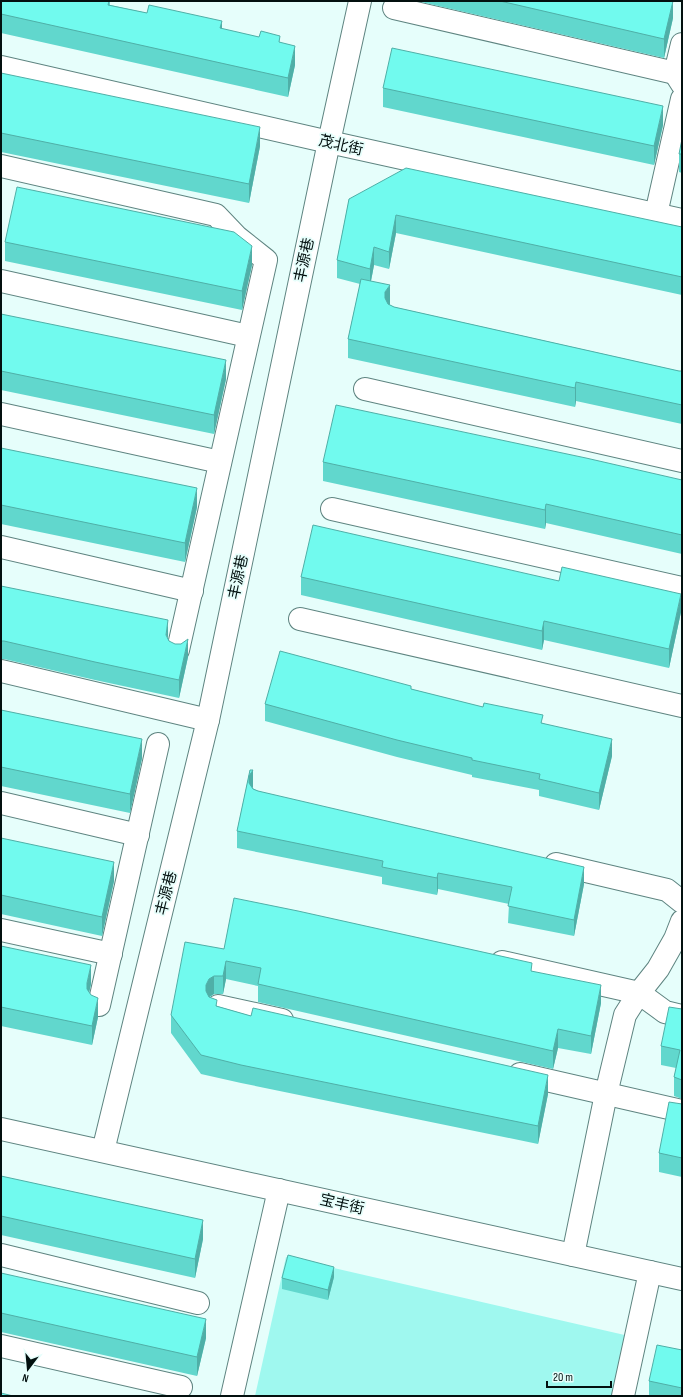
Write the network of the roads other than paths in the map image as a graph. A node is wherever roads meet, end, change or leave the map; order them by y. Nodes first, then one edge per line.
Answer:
1 (360, 1) edge
2 (394, 8) dead end
3 (682, 44) edge
4 (1, 67) edge
5 (679, 78) edge
6 (682, 99) edge
7 (329, 142) junction
8 (1, 166) edge
9 (656, 214) junction
10 (682, 220) edge
11 (1, 281) edge
12 (248, 336) junction
13 (365, 389) dead end
14 (1, 414) edge
15 (682, 461) edge
16 (220, 462) junction
17 (332, 509) dead end
18 (1, 547) edge
19 (682, 588) edge
20 (192, 591) junction
21 (300, 619) dead end
22 (178, 650) edge
23 (1, 671) edge
24 (682, 706) edge
25 (208, 720) junction
26 (158, 744) dead end
27 (1, 803) edge
28 (138, 835) junction
29 (537, 860) edge
30 (682, 902) edge
31 (682, 921) edge
32 (1, 930) edge
33 (111, 954) junction
34 (484, 958) edge
35 (639, 993) junction
36 (99, 1005) dead end
37 (218, 1006) edge
38 (682, 1016) edge
39 (304, 1025) edge
40 (497, 1069) edge
41 (606, 1094) junction
42 (682, 1111) edge
43 (1, 1128) edge
44 (104, 1151) junction
45 (279, 1190) junction
46 (1, 1255) edge
47 (573, 1255) junction
48 (650, 1272) junction
49 (682, 1280) edge
50 (198, 1303) dead end
51 (1, 1346) edge
52 (181, 1387) dead end
53 (232, 1396) edge
54 (623, 1396) edge

1 - 7 street, 丰源巷
2 - 5 street
3 - 5 street
4 - 7 street, 茂北街
6 - 9 street
7 - 9 street, 茂北街
7 - 25 street, 丰源巷
8 - 12 street
9 - 10 street, 茂北街
11 - 12 street
12 - 16 street
13 - 15 street
14 - 16 street
16 - 20 street
17 - 19 street
18 - 20 street
20 - 22 street
21 - 24 street
23 - 25 street
25 - 44 street, 丰源巷
26 - 28 street
27 - 28 street
28 - 33 street
29 - 30 street
31 - 35 street
32 - 33 street
33 - 36 street
34 - 35 street
35 - 38 street
35 - 41 street
37 - 39 street
40 - 41 street
41 - 42 street
41 - 47 street
43 - 44 street, 宝丰街
44 - 45 street, 宝丰街
45 - 47 street, 宝丰街
45 - 53 street
46 - 50 street
47 - 48 street, 宝丰街
48 - 49 street, 宝丰街
48 - 54 street
51 - 52 street

